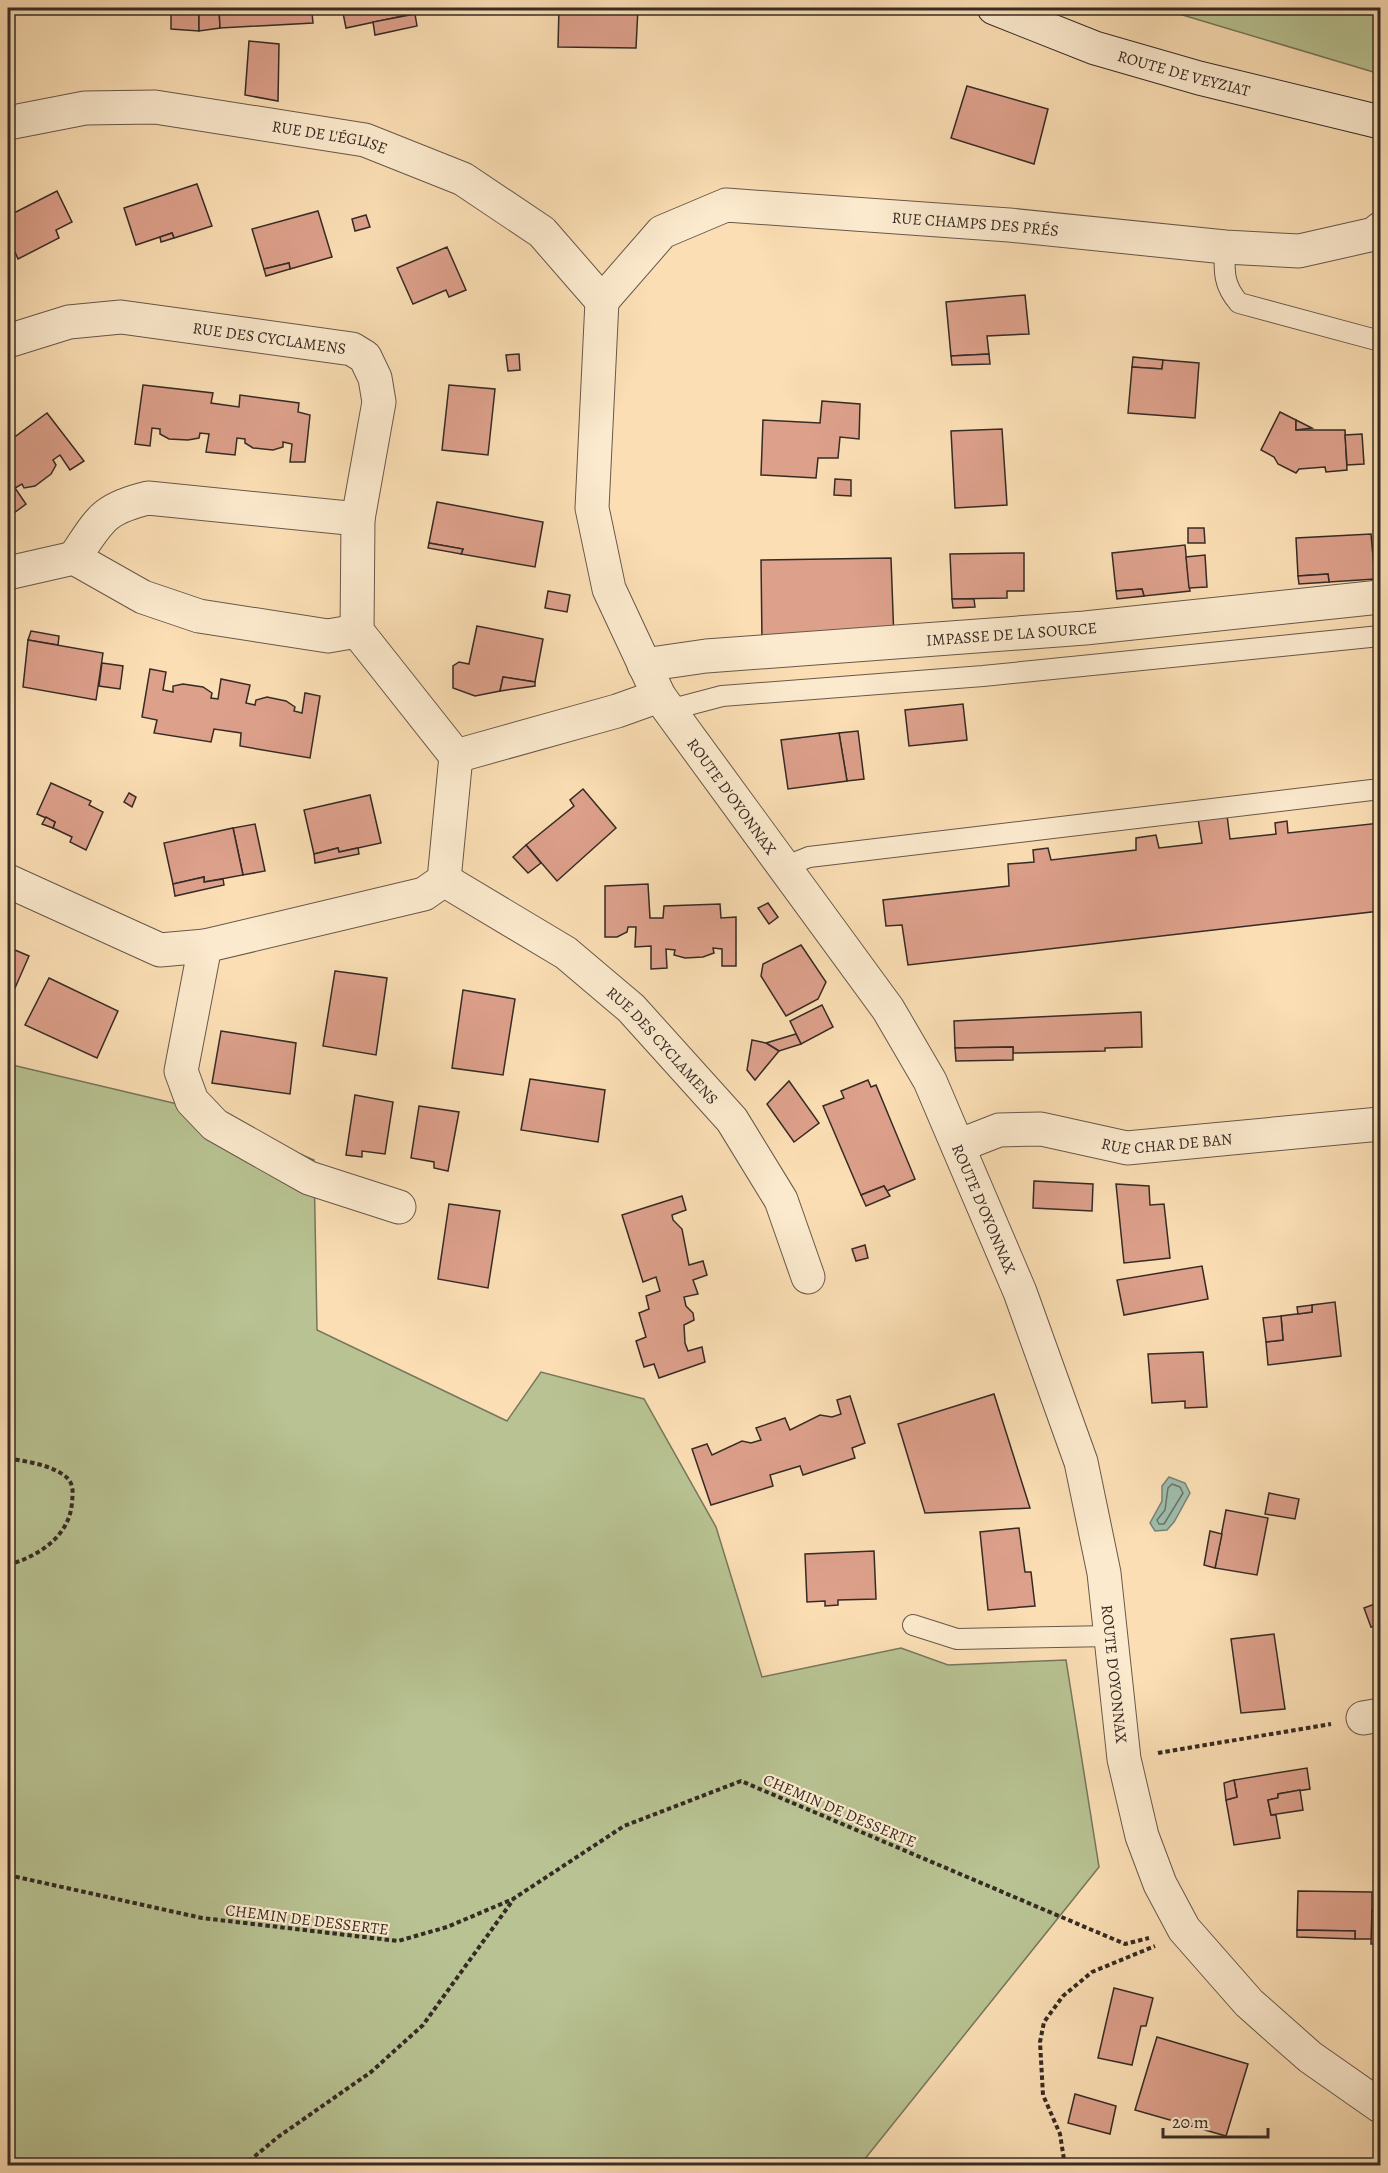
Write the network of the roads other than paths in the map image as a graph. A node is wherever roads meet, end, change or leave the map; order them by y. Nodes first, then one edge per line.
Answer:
1 (994, 8) edge
2 (1380, 122) edge
3 (8, 123) edge
4 (1380, 229) edge
5 (1225, 247) junction
6 (602, 301) junction
7 (8, 341) edge
8 (1380, 341) edge
9 (358, 519) junction
10 (74, 558) junction
11 (8, 573) edge
12 (1380, 597) edge
13 (357, 631) junction
14 (1380, 636) edge
15 (644, 665) junction
16 (664, 703) junction
17 (456, 756) junction
18 (1380, 789) edge
19 (784, 867) junction
20 (444, 880) junction
21 (8, 881) edge
22 (206, 946) junction
23 (1380, 1124) edge
24 (958, 1146) junction
25 (399, 1207) dead end
26 (808, 1277) dead end
27 (914, 1625) dead end
28 (1111, 1636) junction
29 (1380, 2106) edge

1 - 2 street, ROUTE DE VEYZIAT
3 - 6 street, RUE DE L'ÉGLISE
4 - 5 street, RUE CHAMPS DES PRÉS
5 - 6 street, RUE CHAMPS DES PRÉS
5 - 8 lane
6 - 15 street, ROUTE D'OYONNAX
7 - 9 street, RUE DES CYCLAMENS
9 - 10 street
9 - 13 street, RUE DES CYCLAMENS
10 - 11 street
10 - 13 street
12 - 15 street, IMPASSE DE LA SOURCE
13 - 17 street
14 - 16 lane
15 - 16 street, ROUTE D'OYONNAX
16 - 17 street
16 - 19 street, ROUTE D'OYONNAX
17 - 20 street
18 - 19 lane
19 - 24 street, ROUTE D'OYONNAX
20 - 22 street
20 - 26 street, RUE DES CYCLAMENS
21 - 22 street
22 - 25 street
23 - 24 street, RUE CHAR DE BAN
24 - 28 street, ROUTE D'OYONNAX
27 - 28 lane
28 - 29 street, ROUTE D'OYONNAX

